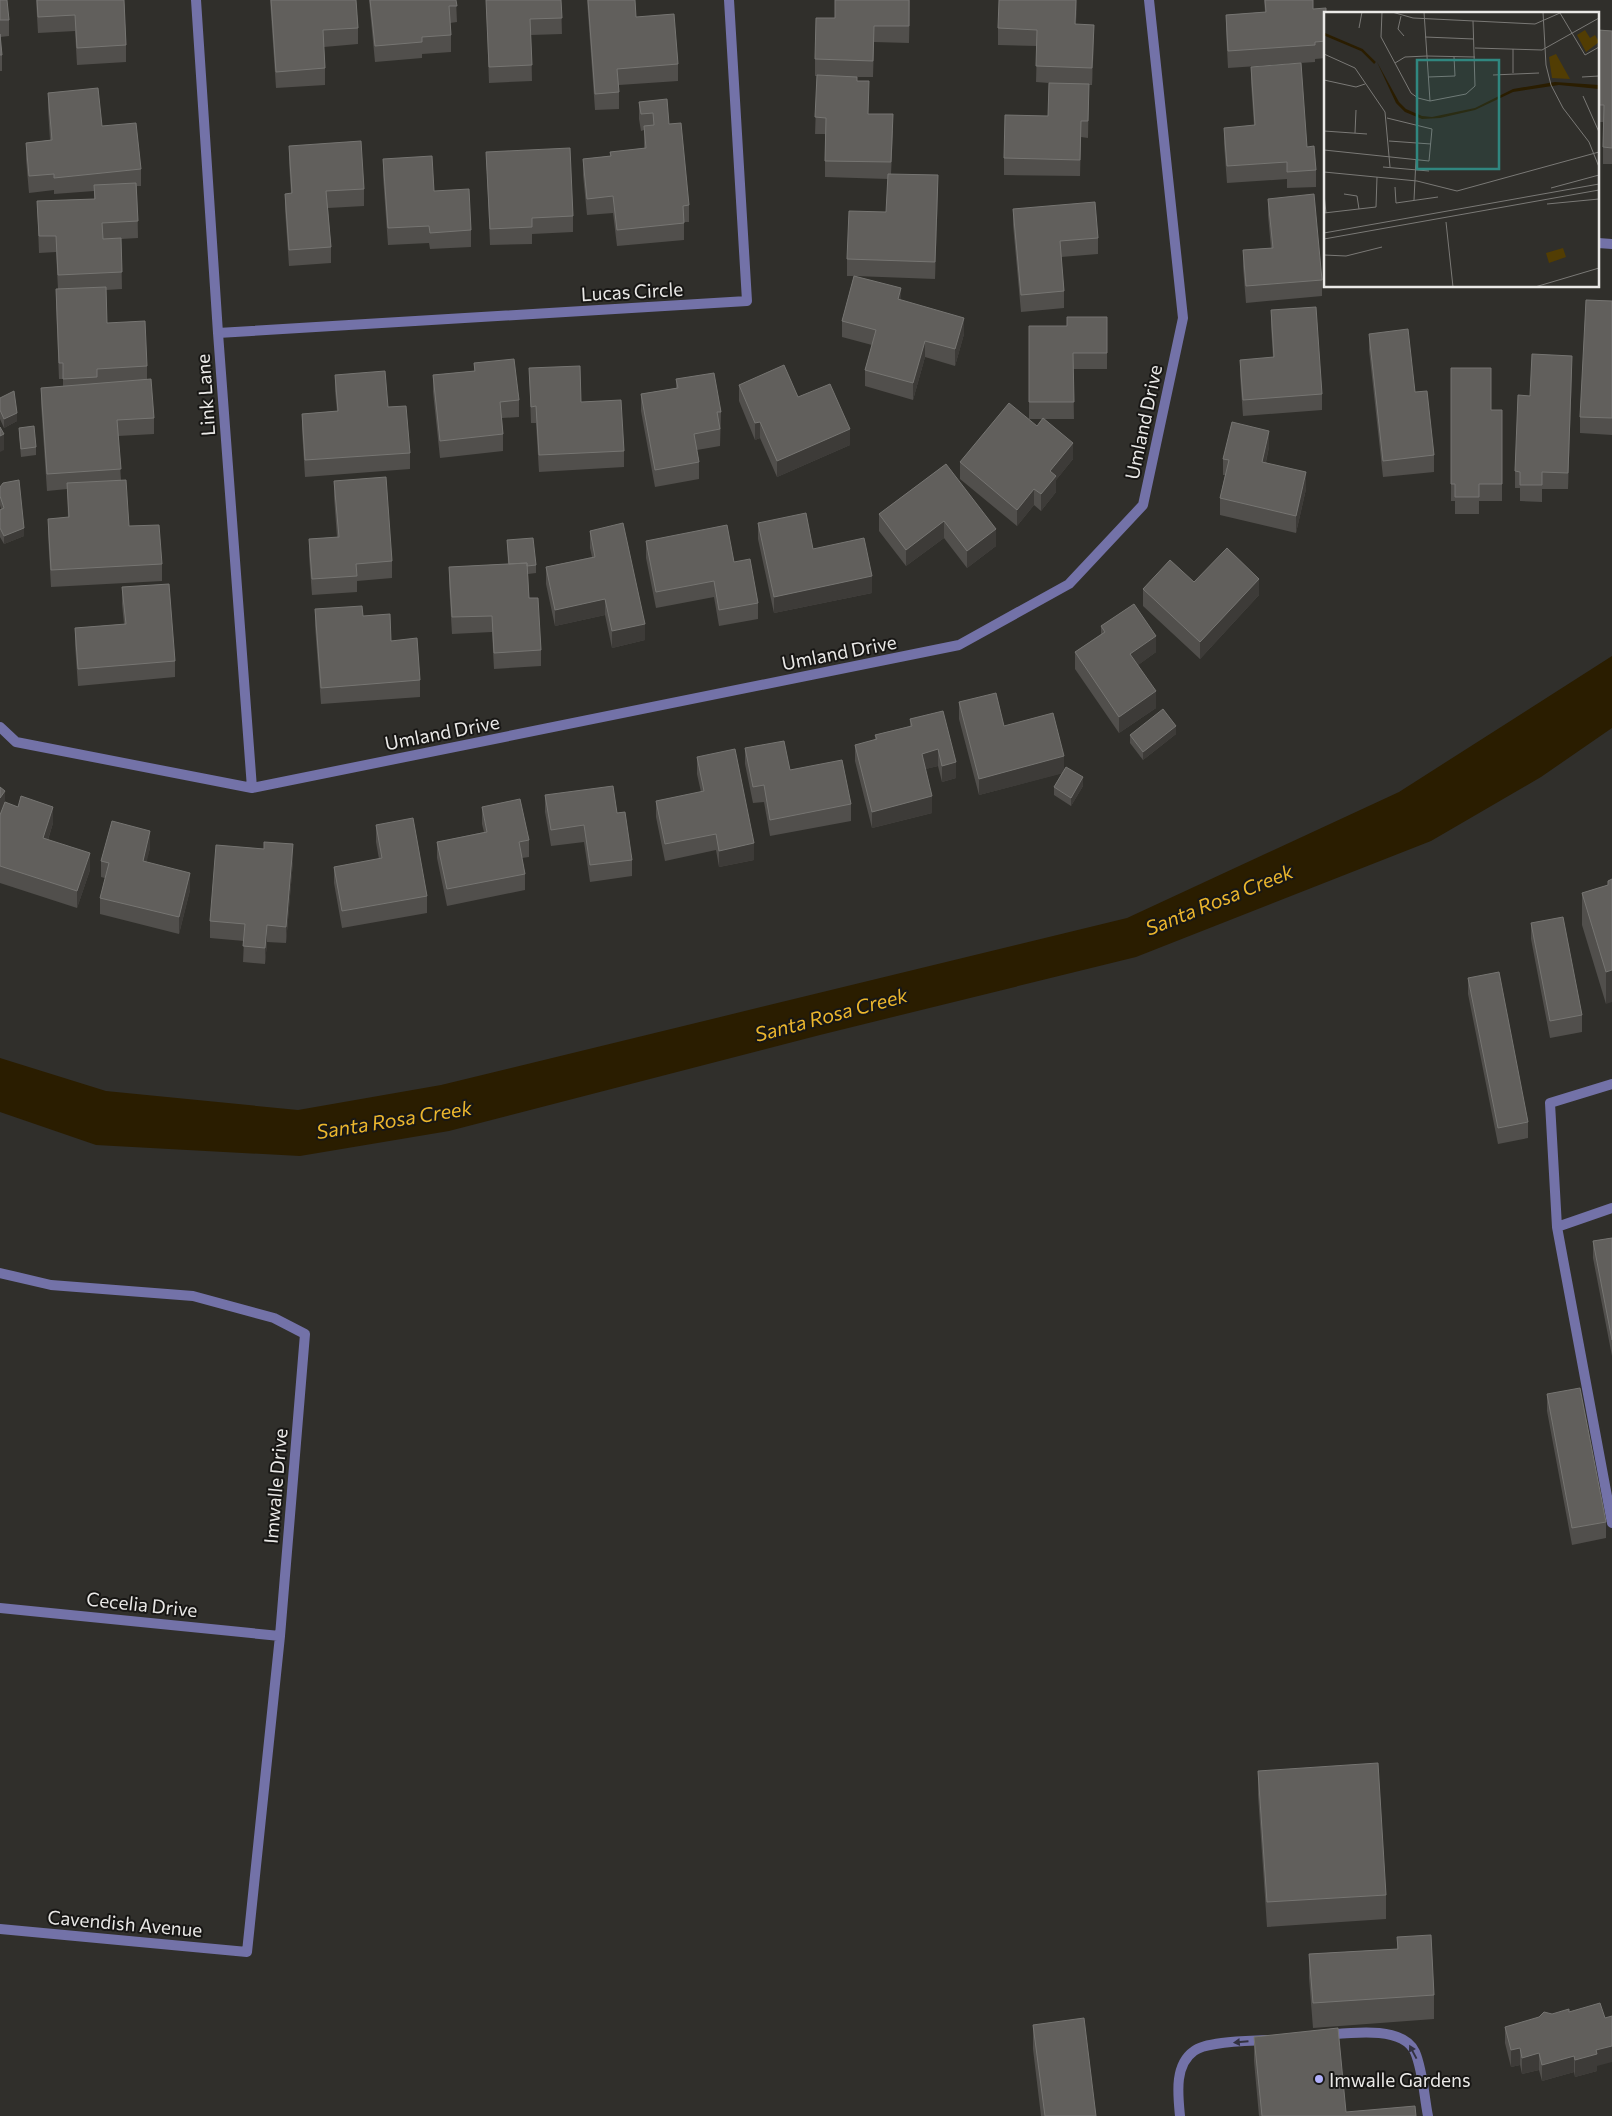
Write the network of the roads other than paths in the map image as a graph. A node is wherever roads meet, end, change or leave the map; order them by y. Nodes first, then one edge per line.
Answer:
1 (196, 0) edge
2 (728, 0) edge
3 (1149, 0) edge
4 (218, 333) junction
5 (0, 727) edge
6 (252, 788) junction
7 (1612, 1084) edge
8 (1612, 1208) edge
9 (1556, 1227) junction
10 (0, 1273) edge
11 (1612, 1523) edge
12 (0, 1608) edge
13 (280, 1636) junction
14 (0, 1929) edge
15 (247, 1952) joint
16 (1317, 2036) edge
17 (1279, 2039) edge
18 (1180, 2116) edge
19 (1428, 2116) edge

1 - 4 street, Link Lane
2 - 4 street, Lucas Circle
3 - 6 street, Umland Drive
4 - 6 street, Link Lane
5 - 6 street, Umland Drive
7 - 9 street
8 - 9 street
9 - 11 street
10 - 13 street, Imwalle Drive
12 - 13 street, Cecelia Drive
13 - 15 street, Imwalle Drive
14 - 15 street, Cavendish Avenue
19 -> 16 street
17 -> 18 street

